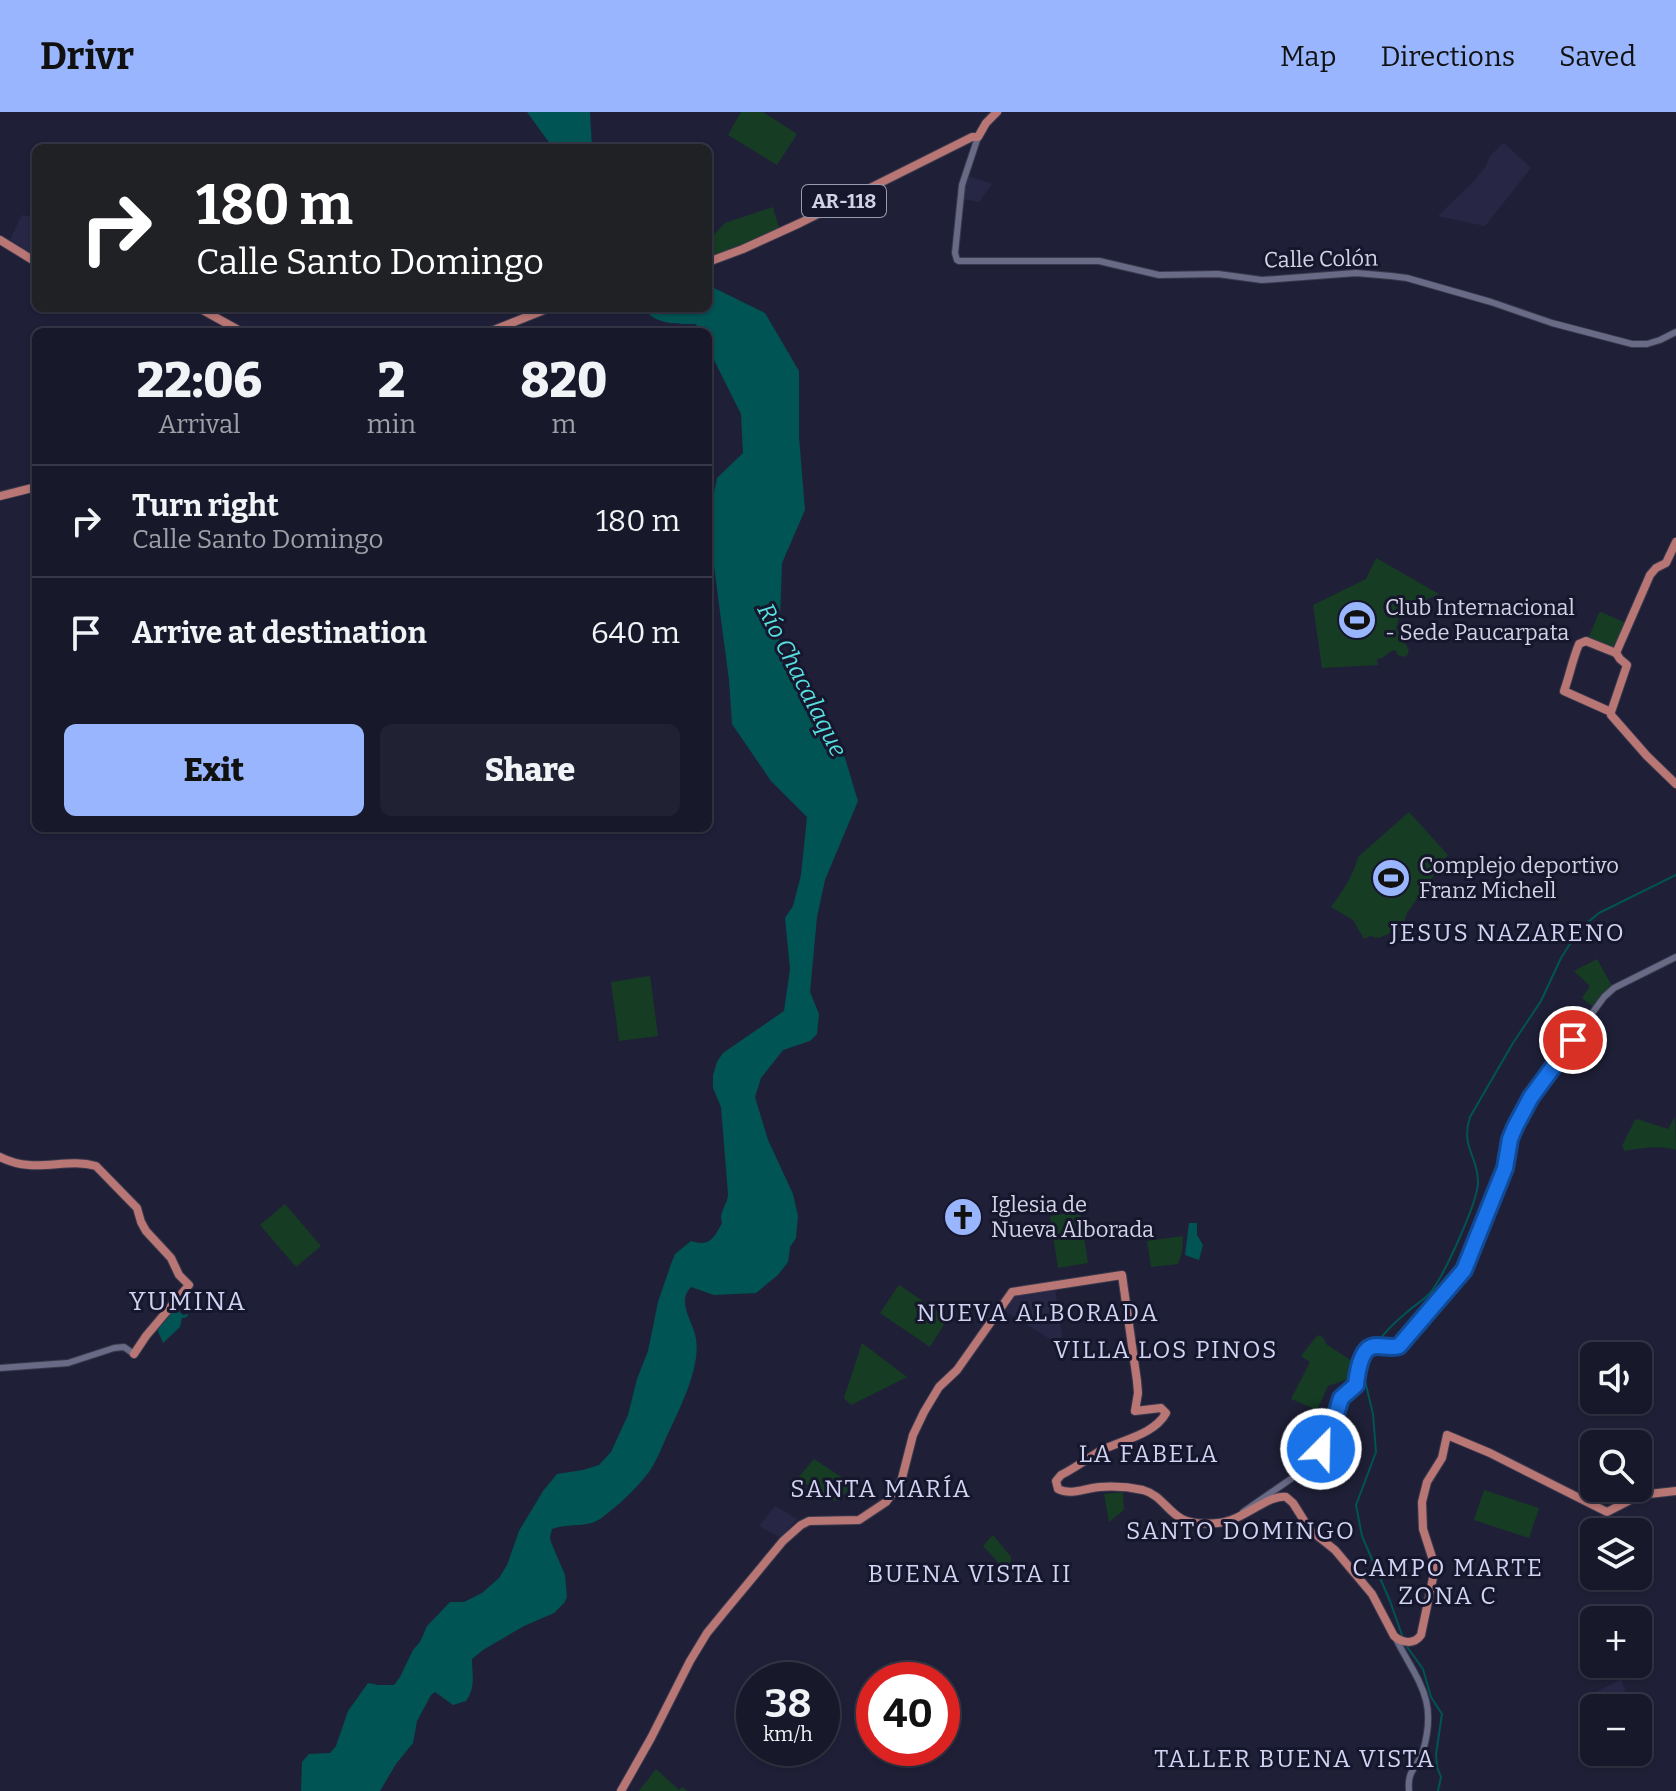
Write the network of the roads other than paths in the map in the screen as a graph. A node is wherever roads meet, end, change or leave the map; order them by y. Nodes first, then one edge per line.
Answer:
1 (997, 112) edge
2 (978, 137) junction
3 (0, 240) edge
4 (32, 260) edge
5 (712, 261) edge
6 (206, 312) edge
7 (541, 312) edge
8 (235, 328) edge
9 (510, 328) edge
10 (1676, 332) edge
11 (32, 488) edge
12 (0, 496) edge
13 (1676, 542) edge
14 (1616, 653) junction
15 (1611, 712) junction
16 (1676, 784) edge
17 (1676, 957) edge
18 (0, 1157) edge
19 (134, 1354) joint
20 (0, 1368) edge
21 (1676, 1491) edge
22 (1233, 1520) junction
23 (1406, 1640) junction
24 (621, 1791) edge
25 (1409, 1791) edge

1 - 2 main road
2 - 5 main road, AR-118
2 - 10 street, Calle Colón
3 - 4 main road
6 - 8 main road
7 - 9 main road
11 - 12 main road
13 - 14 main road
14 - 15 main road
14 - 15 main road
15 - 16 main road
17 - 22 street
18 - 19 main road
19 - 20 street
21 - 23 main road
22 - 23 main road
22 - 24 main road
23 - 25 street

